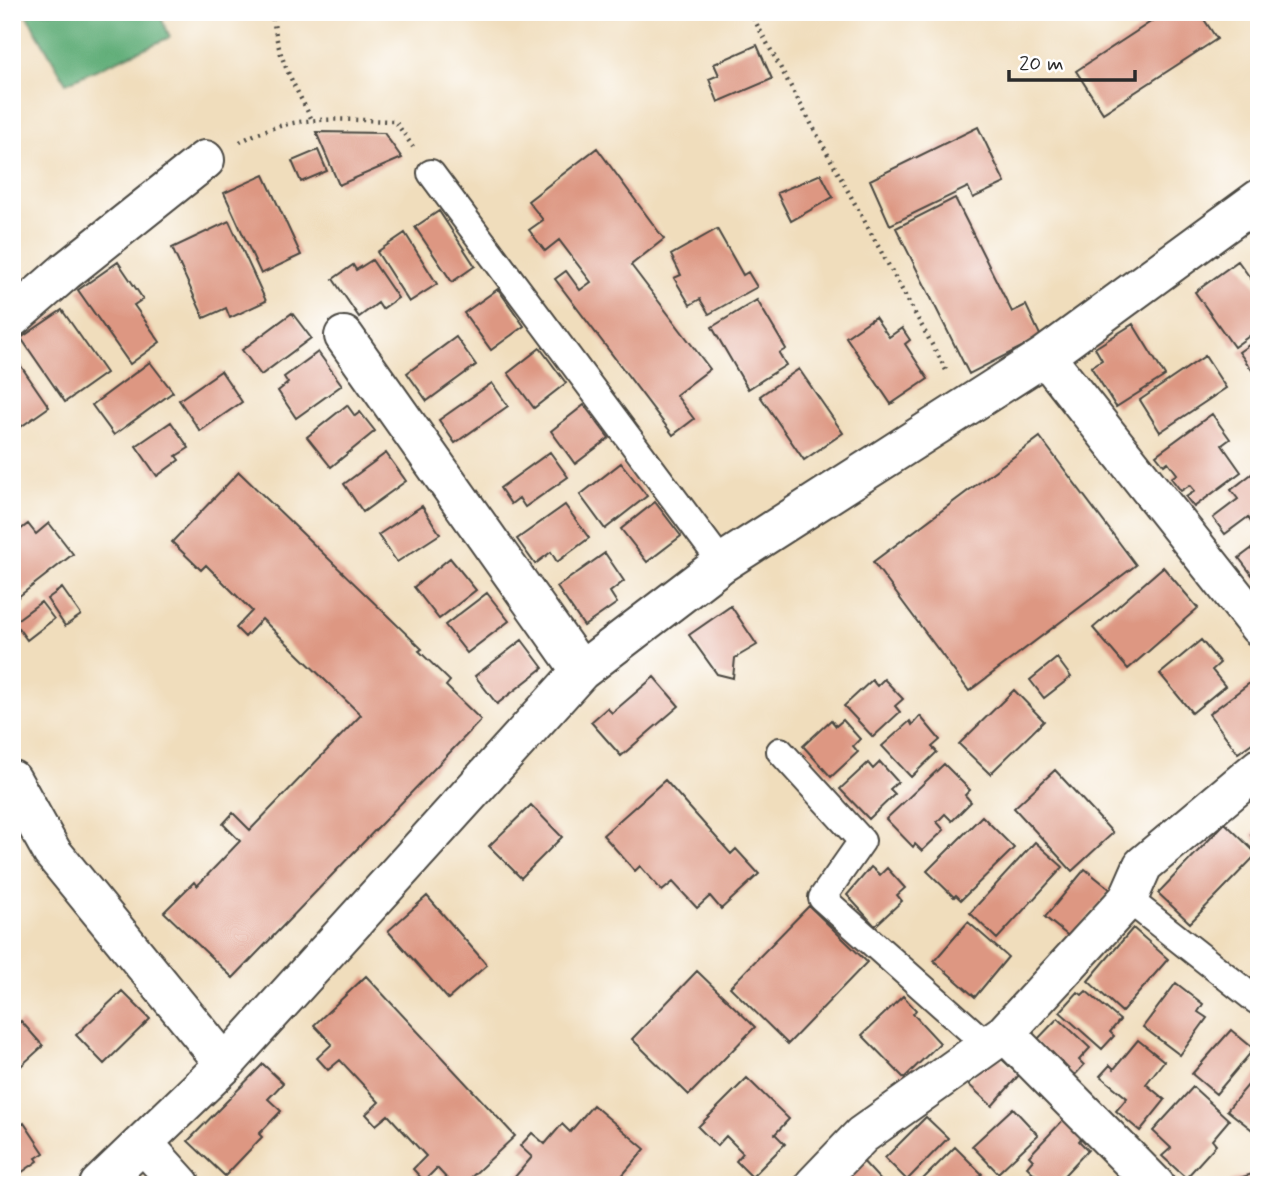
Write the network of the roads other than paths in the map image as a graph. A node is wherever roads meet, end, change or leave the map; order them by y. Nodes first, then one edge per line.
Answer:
1 (205, 160) road end
2 (431, 173) dead end
3 (1259, 199) edge
4 (12, 318) edge
5 (344, 337) dead end
6 (1045, 356) junction
7 (722, 563) junction
8 (1259, 627) edge
9 (581, 671) junction
10 (780, 751) dead end
11 (1259, 768) edge
12 (12, 780) edge
13 (1128, 899) junction
14 (1257, 1001) edge
15 (996, 1039) junction
16 (225, 1064) junction
17 (143, 1143) junction
18 (99, 1185) edge
19 (181, 1185) edge
20 (814, 1185) edge
21 (1155, 1185) edge

1 - 4 street
2 - 7 lane
3 - 6 street
5 - 9 street
6 - 7 street
6 - 8 street
7 - 9 street
9 - 16 street
10 - 15 lane
11 - 13 street
12 - 16 street
13 - 14 lane
13 - 15 street
15 - 20 street
15 - 21 street
16 - 17 street
17 - 18 street
17 - 19 street

